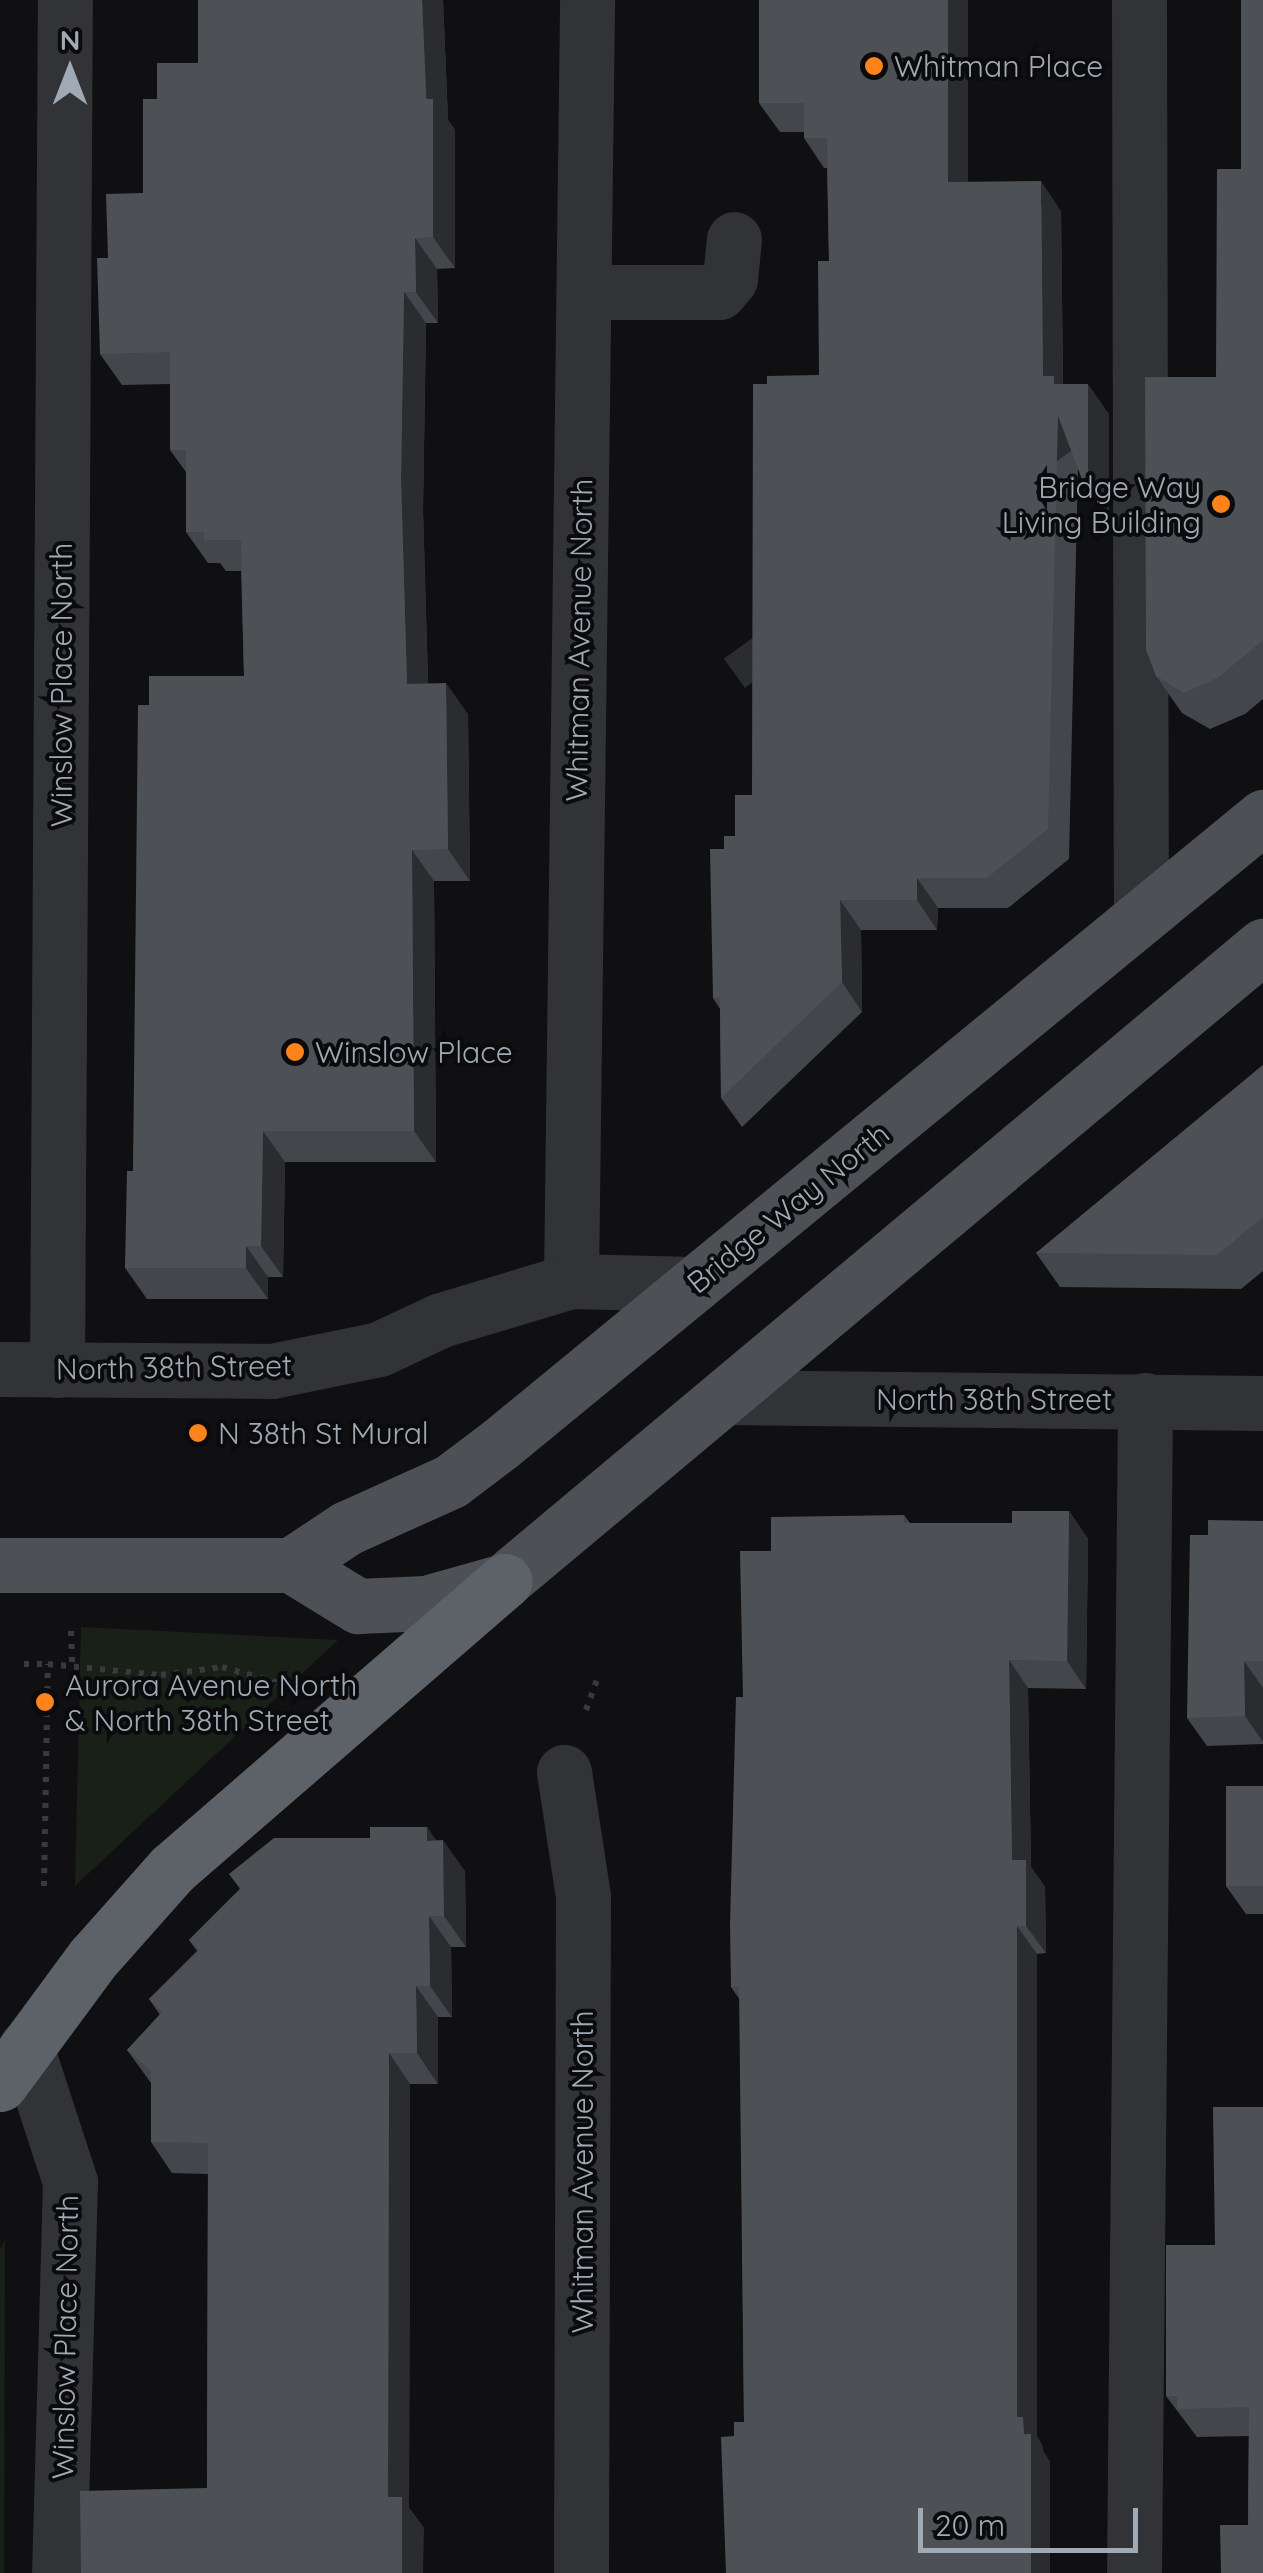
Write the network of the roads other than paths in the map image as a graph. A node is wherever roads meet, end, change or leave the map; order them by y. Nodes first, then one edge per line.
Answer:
1 (65, 0) edge
2 (587, 0) edge
3 (1139, 0) edge
4 (734, 239) dead end
5 (584, 292) junction
6 (1263, 817) edge
7 (1142, 917) junction
8 (1263, 946) edge
9 (572, 1280) junction
10 (694, 1284) junction
11 (0, 1370) edge
12 (57, 1370) junction
13 (725, 1397) junction
14 (1145, 1400) junction
15 (1263, 1402) edge
16 (0, 1566) edge
17 (291, 1566) junction
18 (504, 1581) junction
19 (564, 1772) dead end
20 (13, 2066) edge
21 (59, 2573) edge
22 (581, 2573) edge
23 (1134, 2573) edge

1 - 12 street, Winslow Place North
2 - 5 street, Whitman Avenue North
3 - 7 street
4 - 5 street
5 - 9 street, Whitman Avenue North
6 - 7 main road, Bridge Way North
7 - 10 main road, Bridge Way North
8 - 13 main road
9 - 10 street, North 38th Street
9 - 12 street, North 38th Street
10 - 17 main road, Bridge Way North
11 - 12 street, North 38th Street
13 - 14 street, North 38th Street
13 - 18 main road
14 - 15 street, North 38th Street
14 - 23 street
16 - 17 main road
17 - 18 main road
18 - 20 highway
19 - 22 street, Whitman Avenue North
20 - 21 street, Winslow Place North

